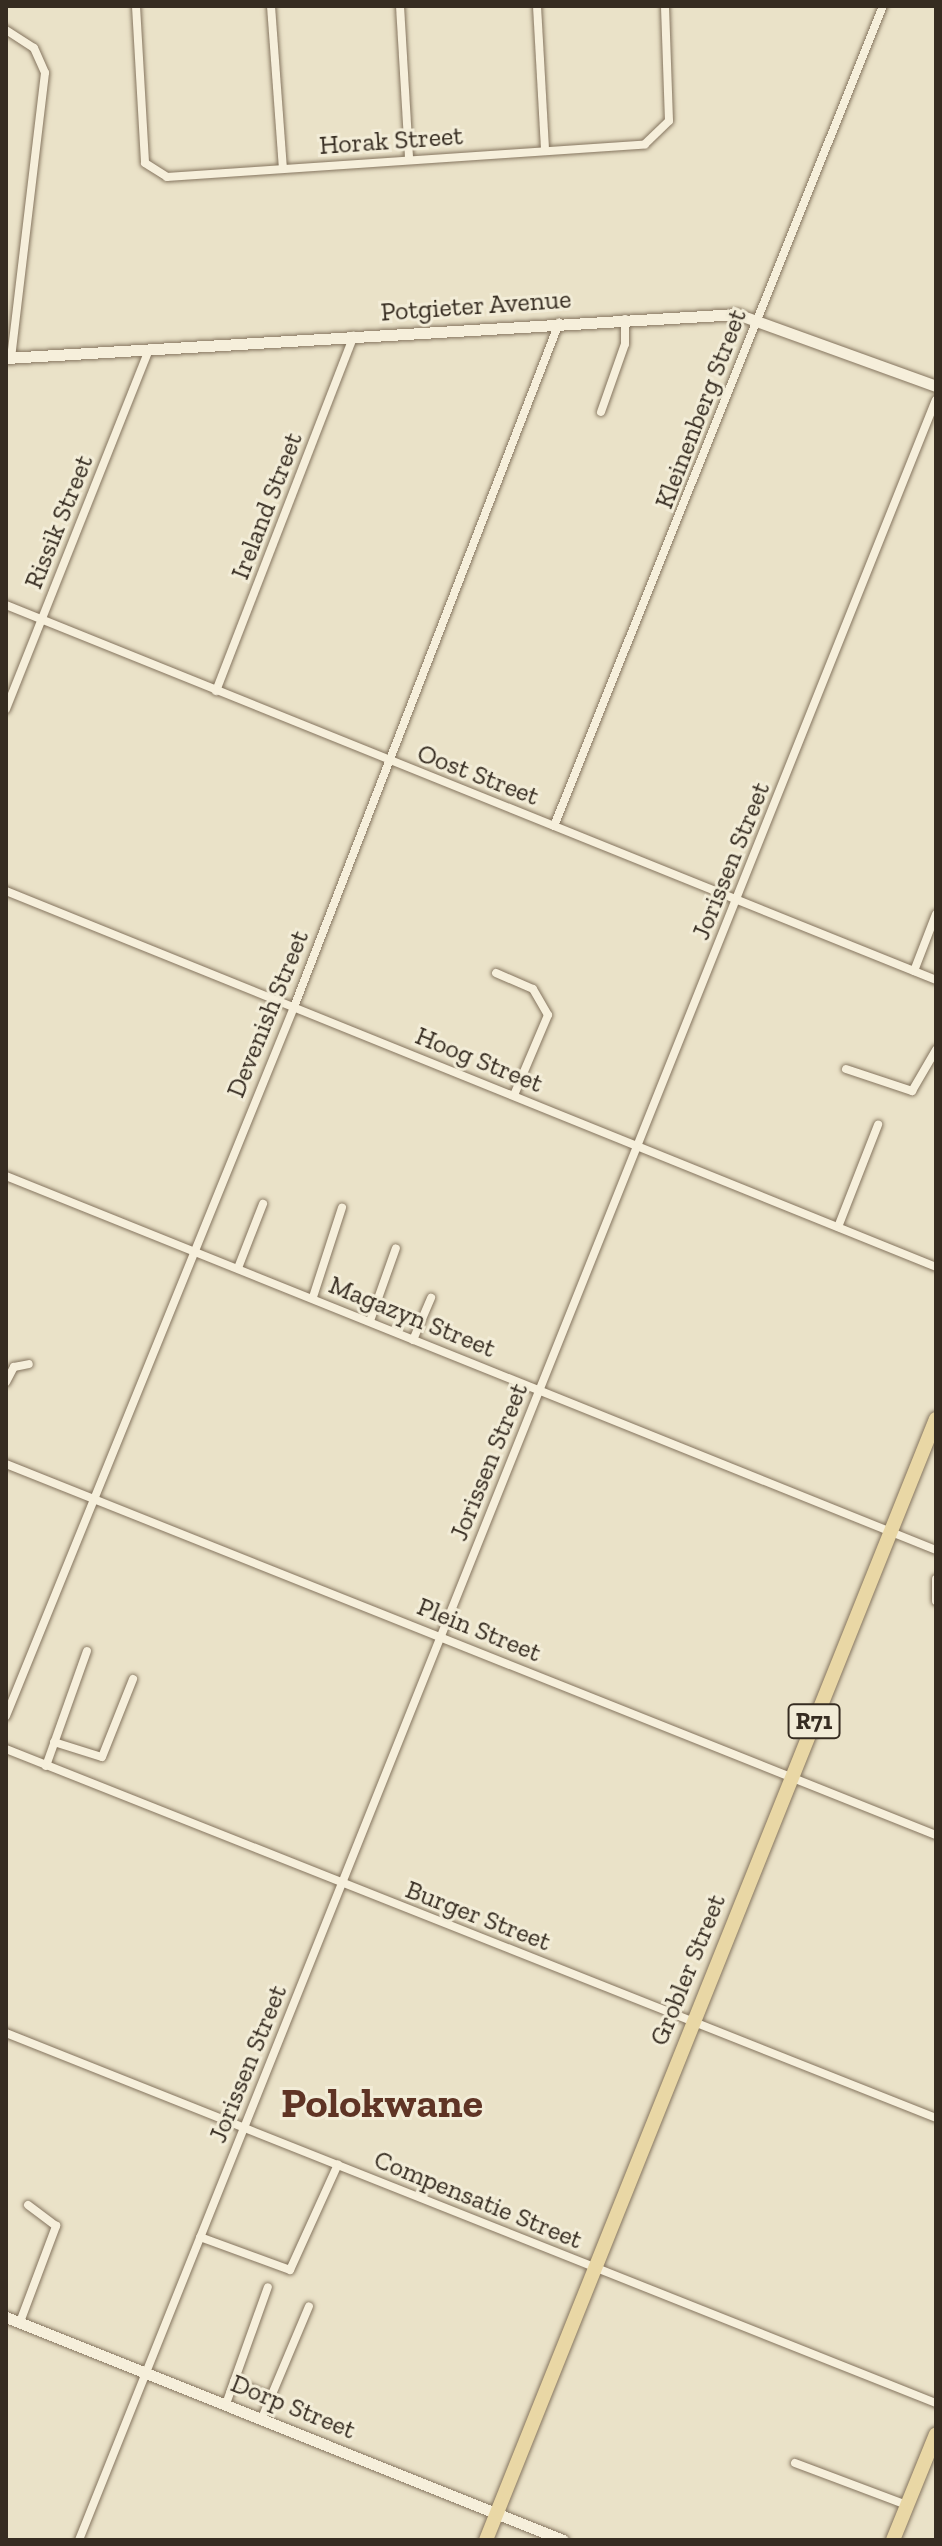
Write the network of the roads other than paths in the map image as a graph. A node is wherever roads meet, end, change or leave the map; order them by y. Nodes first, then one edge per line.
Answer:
1 (136, 6) edge
2 (271, 6) edge
3 (400, 6) edge
4 (537, 6) edge
5 (665, 6) edge
6 (883, 6) edge
7 (6, 30) edge
8 (545, 150) junction
9 (409, 159) junction
10 (283, 168) junction
11 (759, 317) junction
12 (625, 319) junction
13 (559, 323) junction
14 (354, 336) junction
15 (149, 350) junction
16 (8, 358) edge
17 (936, 386) edge
18 (936, 400) edge
19 (601, 412) dead end
20 (6, 605) edge
21 (41, 619) junction
22 (216, 691) junction
23 (6, 709) edge
24 (389, 762) junction
25 (554, 826) junction
26 (6, 891) edge
27 (737, 900) junction
28 (936, 914) edge
29 (914, 971) junction
30 (496, 973) dead end
31 (936, 980) edge
32 (294, 1007) junction
33 (936, 1050) edge
34 (846, 1069) dead end
35 (514, 1095) junction
36 (878, 1125) dead end
37 (636, 1145) junction
38 (6, 1176) edge
39 (263, 1204) dead end
40 (342, 1208) dead end
41 (838, 1227) junction
42 (396, 1248) dead end
43 (194, 1250) junction
44 (936, 1267) edge
45 (238, 1268) junction
46 (313, 1297) junction
47 (431, 1298) dead end
48 (370, 1321) junction
49 (413, 1340) junction
50 (29, 1364) dead end
51 (6, 1382) edge
52 (539, 1391) junction
53 (936, 1419) edge
54 (6, 1464) edge
55 (92, 1499) junction
56 (892, 1531) junction
57 (936, 1550) edge
58 (936, 1579) edge
59 (936, 1601) edge
60 (439, 1636) junction
61 (87, 1651) dead end
62 (133, 1679) dead end
63 (6, 1716) edge
64 (54, 1742) junction
65 (6, 1749) edge
66 (46, 1766) junction
67 (791, 1777) junction
68 (936, 1835) edge
69 (341, 1884) junction
70 (693, 2022) junction
71 (6, 2033) edge
72 (936, 2118) edge
73 (245, 2127) junction
74 (338, 2164) junction
75 (28, 2205) dead end
76 (200, 2237) junction
77 (593, 2268) junction
78 (268, 2287) dead end
79 (309, 2306) dead end
80 (6, 2317) edge
81 (20, 2322) junction
82 (145, 2371) junction
83 (234, 2381) junction
84 (271, 2397) junction
85 (936, 2403) edge
86 (226, 2404) junction
87 (262, 2418) junction
88 (936, 2434) edge
89 (795, 2463) dead end
90 (907, 2505) junction
91 (496, 2513) junction
92 (79, 2540) edge
93 (486, 2540) edge
94 (563, 2540) edge
95 (893, 2540) edge

1 - 10 street, Horak Street
2 - 10 street
3 - 9 street
4 - 8 street
5 - 8 street, Horak Street
6 - 11 street, Kleinenberg Street
7 - 16 street
8 - 9 street, Horak Street
9 - 10 street, Horak Street
11 - 12 street, Potgieter Avenue
11 - 17 street, Potgieter Avenue
11 - 25 street, Kleinenberg Street
12 - 13 street, Potgieter Avenue
12 - 19 street
13 - 14 street, Potgieter Avenue
13 - 24 street, Devenish Street
14 - 15 street, Potgieter Avenue
14 - 22 street, Ireland Street
15 - 16 street, Potgieter Avenue
15 - 21 street, Rissik Street
18 - 27 street, Jorissen Street
20 - 21 street, Oost Street
21 - 22 street, Oost Street
21 - 23 street, Rissik Street
22 - 24 street, Oost Street
24 - 25 street, Oost Street
24 - 32 street, Devenish Street
25 - 27 street, Oost Street
26 - 32 street, Hoog Street
27 - 29 street, Oost Street
27 - 37 street, Jorissen Street
28 - 29 street
29 - 31 street, Oost Street
30 - 35 street
32 - 35 street, Hoog Street
32 - 43 street, Devenish Street
33 - 34 street
35 - 37 street, Hoog Street
36 - 41 street
37 - 41 street, Hoog Street
37 - 52 street, Jorissen Street
38 - 43 street, Magazyn Street
39 - 45 street
40 - 46 street
41 - 44 street, Hoog Street
42 - 48 street
43 - 45 street, Magazyn Street
43 - 55 street, Devenish Street
45 - 46 street, Magazyn Street
46 - 48 street, Magazyn Street
47 - 49 street
48 - 49 street, Magazyn Street
49 - 52 street, Magazyn Street
50 - 51 street
52 - 56 street, Magazyn Street
52 - 60 street, Jorissen Street
53 - 56 main road, Grobler Street / R71
54 - 55 street, Plein Street
55 - 60 street, Plein Street
55 - 63 street, Devenish Street
56 - 57 street, Magazyn Street
56 - 67 main road, Grobler Street / R71
58 - 59 street
60 - 67 street, Plein Street
60 - 69 street, Jorissen Street
61 - 64 street
62 - 64 street
64 - 66 street
65 - 66 street, Burger Street
66 - 69 street, Burger Street
67 - 68 street, Plein Street
67 - 70 main road, Grobler Street / R71
69 - 70 street, Burger Street
69 - 73 street, Jorissen Street
70 - 72 street, Burger Street
70 - 77 main road, Grobler Street / R71
71 - 73 street, Compensatie Street
73 - 74 street, Compensatie Street
73 - 76 street, Jorissen Street
74 - 76 street
74 - 77 street, Compensatie Street
75 - 81 street
76 - 82 street, Jorissen Street
77 - 85 street, Compensatie Street
77 - 91 main road, Grobler Street / R71
78 - 83 street
79 - 84 street
80 - 81 street, Dorp Street
81 - 82 street, Dorp Street
82 - 86 street, Dorp Street
82 - 92 street, Jorissen Street
83 - 84 street
83 - 86 street
84 - 87 street
86 - 87 street, Dorp Street
87 - 91 street, Dorp Street
88 - 90 main road
89 - 90 street
90 - 95 main road
91 - 93 main road, Grobler Street / R71
91 - 94 street, Dorp Street

